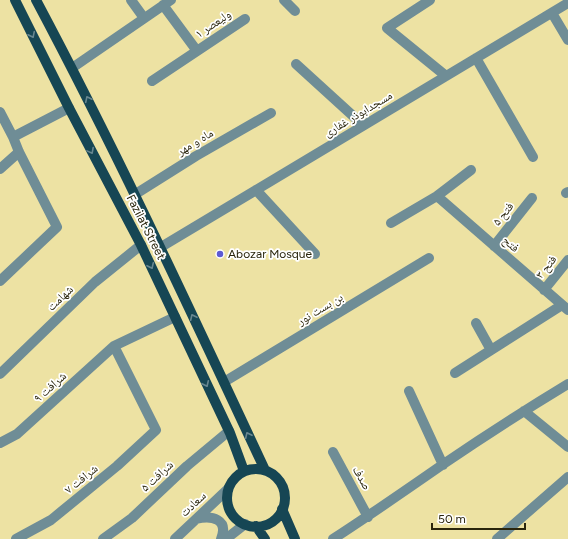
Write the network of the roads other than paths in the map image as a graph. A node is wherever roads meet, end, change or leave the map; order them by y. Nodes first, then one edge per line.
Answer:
1 (14, 0) edge
2 (36, 0) edge
3 (131, 0) edge
4 (284, 0) edge
5 (430, 0) edge
6 (167, 3) edge
7 (568, 3) edge
8 (295, 11) dead end
9 (552, 13) junction
10 (144, 18) junction
11 (245, 19) dead end
12 (568, 40) edge
13 (197, 51) junction
14 (476, 58) junction
15 (296, 64) dead end
16 (72, 68) junction
17 (446, 76) junction
18 (152, 81) dead end
19 (69, 108) junction
20 (0, 112) edge
21 (271, 114) dead end
22 (363, 125) junction
23 (13, 137) junction
24 (19, 152) junction
25 (533, 157) dead end
26 (0, 169) edge
27 (471, 170) dead end
28 (256, 190) junction
29 (134, 195) junction
30 (437, 196) junction
31 (532, 198) dead end
32 (391, 223) dead end
33 (141, 245) junction
34 (494, 246) junction
35 (160, 247) junction
36 (316, 254) dead end
37 (429, 258) dead end
38 (568, 260) edge
39 (0, 281) edge
40 (544, 290) junction
41 (565, 308) edge
42 (175, 317) junction
43 (476, 323) dead end
44 (114, 346) junction
45 (491, 350) junction
46 (455, 373) dead end
47 (0, 374) edge
48 (224, 382) junction
49 (568, 384) edge
50 (409, 391) dead end
51 (524, 411) junction
52 (229, 431) junction
53 (0, 443) edge
54 (568, 447) edge
55 (333, 452) dead end
56 (443, 465) junction
57 (265, 470) junction
58 (244, 471) junction
59 (568, 477) edge
60 (228, 489) junction
61 (282, 509) junction
62 (368, 517) junction
63 (195, 520) junction
64 (245, 524) junction
65 (256, 526) junction
66 (16, 539) edge
67 (103, 539) edge
68 (175, 539) edge
69 (221, 539) edge
70 (226, 539) edge
71 (265, 539) edge
72 (295, 539) edge
73 (333, 539) edge
74 (497, 539) edge

1 -> 19 main road, Fazilat Street
2 - 16 main road, Fazilat Street
3 - 10 street
4 - 8 street
5 - 17 street
6 - 10 street
6 - 13 street, ولیعصر ۱
7 - 9 street, مسجدابوذر غفاری
9 - 12 street
9 - 14 street, مسجدابوذر غفاری
10 - 16 street
11 - 13 street, ولیعصر ۱
13 - 18 street, ولیعصر ۱
14 - 17 street, مسجدابوذر غفاری
14 - 25 street
15 - 22 street
29 -> 16 main road, Fazilat Street
17 - 22 street, مسجدابوذر غفاری
19 - 23 street
19 -> 33 main road, Fazilat Street
20 - 23 street
21 - 29 street, ماه و مهر
22 - 28 street, مسجدابوذر غفاری
23 - 24 street
24 - 26 street
24 - 39 street
27 - 30 street
28 - 35 street, مسجدابوذر غفاری
28 - 36 street
29 - 35 main road, Fazilat Street
30 - 32 street
30 - 34 street, فتح
31 - 34 street, فتح ۵
33 -> 42 main road, Fazilat Street
33 - 47 street, شهامت
34 - 40 street, فتح
48 -> 35 main road, Fazilat Street
37 - 48 street, بن بست نور
38 - 40 street, فتح ۳
40 - 41 street, فتح
41 - 45 street
42 - 44 street, شرافت ۹
42 -> 52 main road, Fazilat Street
43 - 45 street
44 - 53 street, شرافت ۹
44 - 66 street, شرافت ۷
45 - 46 street
57 -> 48 main road, Fazilat Street
49 - 51 street
50 - 56 street
51 - 54 street
51 - 56 street
52 - 58 main road, Fazilat Street
52 - 67 street, شرافت ۵
55 - 62 street, صدف
56 - 62 street
57 - 58 main road
57 - 61 main road
58 - 60 main road
59 - 74 street
60 - 63 street, سعادت
60 - 64 main road
61 - 65 main road
61 - 72 main road
62 - 73 street
63 - 68 street, سعادت
63 - 69 street
64 - 65 main road
64 - 70 street
65 - 71 main road

